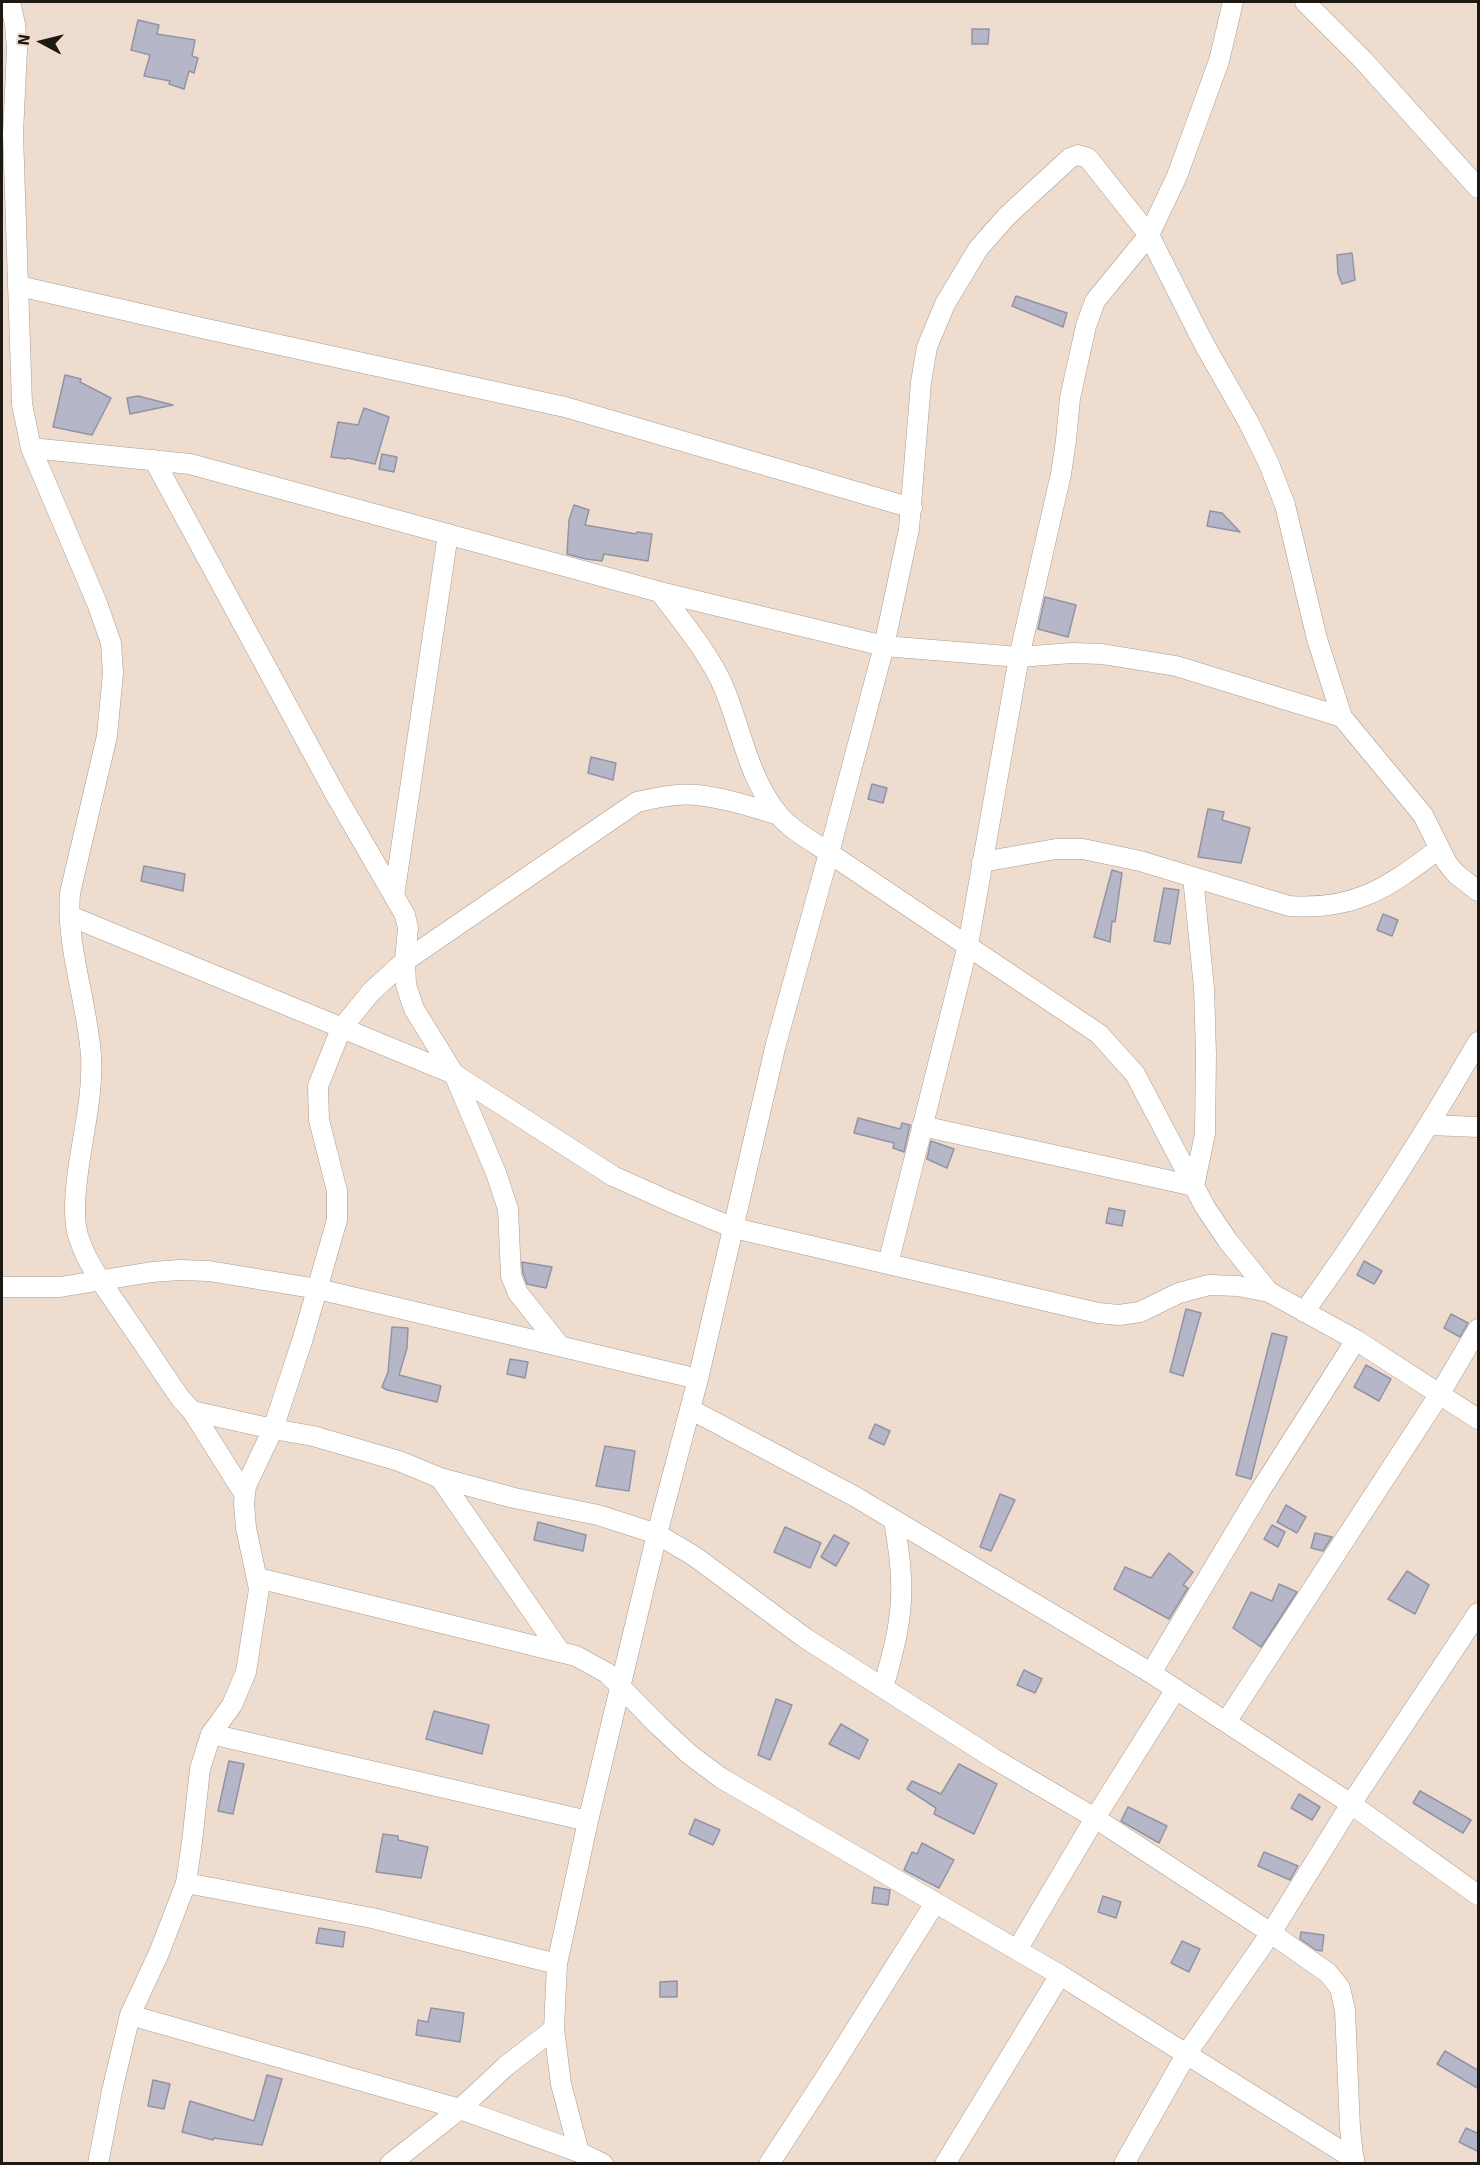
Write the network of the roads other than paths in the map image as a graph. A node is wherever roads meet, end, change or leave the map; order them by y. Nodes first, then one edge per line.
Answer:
1 (10, 2) edge
2 (1233, 2) edge
3 (1305, 2) edge
4 (1479, 188) edge
5 (1149, 235) junction
6 (20, 286) junction
7 (31, 448) junction
8 (154, 460) junction
9 (912, 508) junction
10 (448, 534) junction
11 (660, 592) junction
12 (884, 646) junction
13 (1018, 657) junction
14 (1342, 717) junction
15 (779, 815) junction
16 (1439, 849) junction
17 (829, 853) junction
18 (982, 862) junction
19 (1193, 877) junction
20 (1479, 891) edge
21 (394, 896) junction
22 (70, 916) junction
23 (968, 945) junction
24 (405, 961) junction
25 (341, 1029) junction
26 (1479, 1042) edge
27 (454, 1074) junction
28 (1430, 1125) junction
29 (922, 1126) junction
30 (1479, 1127) edge
31 (1194, 1186) junction
32 (734, 1228) junction
33 (888, 1264) junction
34 (102, 1282) junction
35 (2, 1287) edge
36 (318, 1289) junction
37 (1269, 1293) junction
38 (1304, 1312) junction
39 (1479, 1329) edge
40 (1356, 1340) junction
41 (560, 1346) junction
42 (698, 1379) junction
43 (1439, 1395) junction
44 (690, 1409) junction
45 (192, 1411) junction
46 (1479, 1419) edge
47 (273, 1429) junction
48 (440, 1478) junction
49 (245, 1495) junction
50 (894, 1520) junction
51 (657, 1534) junction
52 (258, 1578) junction
53 (1479, 1613) edge
54 (559, 1650) junction
55 (1151, 1672) junction
56 (620, 1685) junction
57 (883, 1688) junction
58 (1176, 1689) junction
59 (1226, 1722) junction
60 (212, 1734) junction
61 (1351, 1804) junction
62 (1095, 1818) junction
63 (588, 1821) junction
64 (186, 1883) junction
65 (1475, 1886) edge
66 (935, 1903) junction
67 (1271, 1933) junction
68 (1017, 1950) junction
69 (557, 1964) junction
70 (1060, 1976) junction
71 (130, 2015) junction
72 (554, 2029) junction
73 (1187, 2053) junction
74 (460, 2109) junction
75 (579, 2152) junction
76 (1354, 2161) edge
77 (98, 2163) edge
78 (390, 2163) edge
79 (603, 2163) edge
80 (769, 2163) edge
81 (945, 2163) edge
82 (1124, 2163) edge

1 - 6 street
2 - 5 street
3 - 4 street
5 - 9 street
5 - 13 street
5 - 14 street
6 - 7 street
6 - 9 street
7 - 8 street
7 - 22 street
8 - 10 street
8 - 21 street
9 - 12 street
10 - 11 street
10 - 21 street
11 - 12 street
11 - 15 street
12 - 13 street
12 - 17 street
13 - 14 street
13 - 18 street
14 - 16 street
15 - 17 street
15 - 24 street
16 - 19 street
16 - 20 street
17 - 23 street
17 - 32 street
18 - 19 street
18 - 23 street
19 - 31 street
21 - 24 street
22 - 25 street
22 - 34 street
23 - 29 street
23 - 31 street
24 - 25 street
24 - 27 street
25 - 27 street
25 - 36 street
26 - 28 street
27 - 32 street
27 - 41 street
28 - 30 street
28 - 38 street
29 - 31 street
29 - 33 street
31 - 37 street
32 - 33 street
32 - 42 street
33 - 37 street
34 - 35 street
34 - 36 street
34 - 45 street
36 - 41 street
36 - 47 street
37 - 38 street
38 - 40 street
39 - 43 street
40 - 43 street
40 - 55 street
41 - 42 street
42 - 44 street
43 - 46 street
43 - 59 street
44 - 50 street
44 - 51 street
45 - 47 street
45 - 49 street
47 - 48 street
47 - 49 street
48 - 51 street
48 - 54 street
49 - 52 street
50 - 55 street
50 - 57 street
51 - 56 street
51 - 57 street
52 - 54 street
52 - 60 street
53 - 61 street
54 - 56 street
55 - 58 street
56 - 63 street
56 - 66 street
57 - 62 street
58 - 59 street
58 - 62 street
59 - 61 street
60 - 63 street
60 - 64 street
61 - 65 street
61 - 67 street
62 - 67 street
62 - 68 street
63 - 69 street
64 - 69 street
64 - 71 street
66 - 68 street
66 - 80 street
67 - 73 street
67 - 76 street
68 - 70 street
69 - 72 street
70 - 73 street
70 - 81 street
71 - 74 street
71 - 77 street
72 - 74 street
72 - 75 street
73 - 76 street
73 - 82 street
74 - 75 street
74 - 78 street
75 - 79 street

